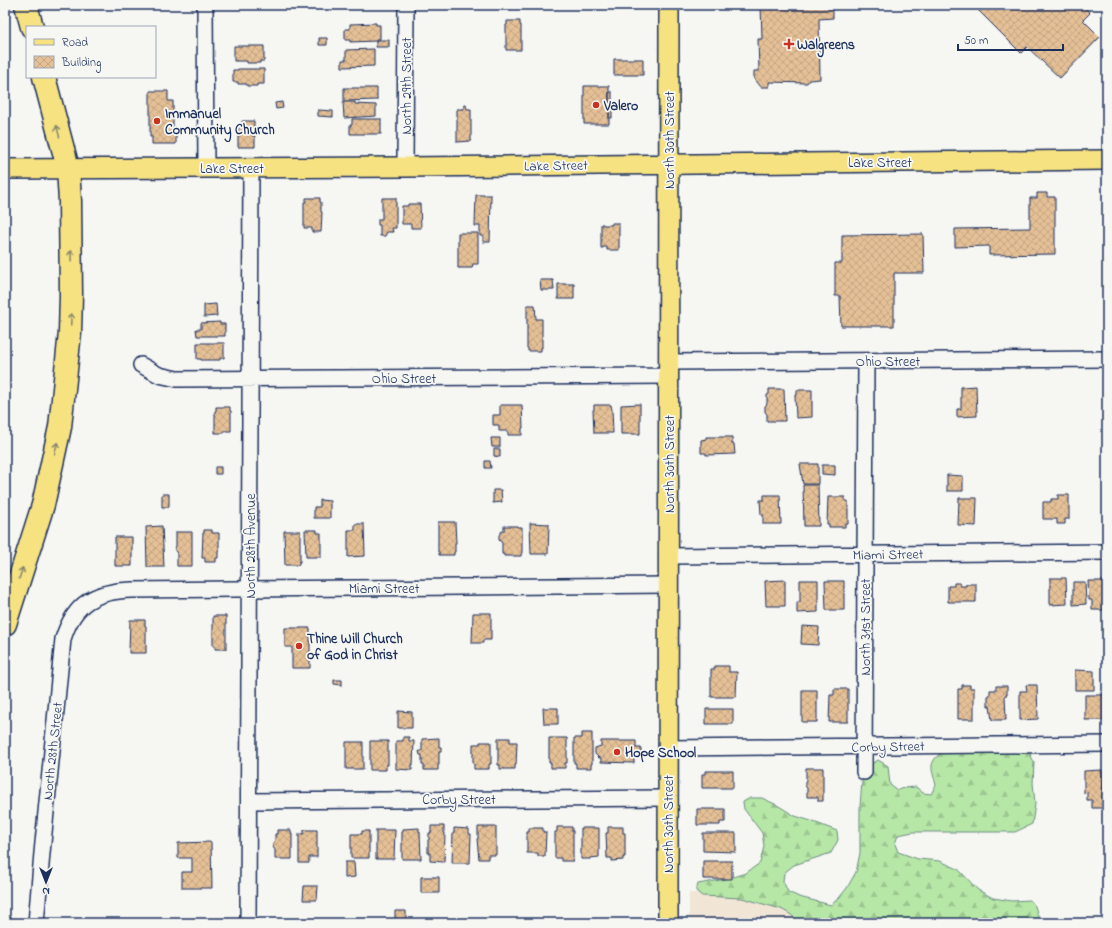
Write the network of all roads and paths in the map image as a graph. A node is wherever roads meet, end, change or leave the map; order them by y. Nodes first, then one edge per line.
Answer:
1 (26, 5) edge
2 (205, 5) edge
3 (406, 5) edge
4 (669, 5) edge
5 (32, 26) edge
6 (44, 78) edge
7 (1107, 160) edge
8 (670, 164) junction
9 (405, 167) junction
10 (68, 168) junction
11 (206, 168) junction
12 (251, 168) junction
13 (10, 169) edge
14 (1107, 359) edge
15 (866, 361) junction
16 (142, 366) dead end
17 (670, 369) junction
18 (250, 379) junction
19 (1107, 552) edge
20 (865, 554) junction
21 (669, 556) junction
22 (668, 585) junction
23 (249, 589) junction
24 (101, 594) joint
25 (5, 624) edge
26 (1107, 744) edge
27 (864, 746) junction
28 (668, 748) junction
29 (864, 772) dead end
30 (669, 798) junction
31 (249, 801) junction
32 (36, 923) edge
33 (248, 923) edge
34 (668, 923) edge

1 - 5 highway
2 - 11 street
3 - 9 street, North 29th Street
4 - 8 main road, North 30th Street
10 -> 6 highway
7 - 8 main road, Lake Street
8 - 9 main road, Lake Street
8 - 17 main road, North 30th Street
9 - 12 main road, Lake Street
10 - 11 main road, Lake Street
10 - 13 main road, Lake Street
25 -> 10 highway
11 - 12 main road, Lake Street
12 - 18 street, North 28th Avenue
14 - 15 street, Ohio Street
15 - 17 street, Ohio Street
15 - 20 street, North 31st Street
16 - 18 street, Ohio Street
17 - 18 street, Ohio Street
17 - 21 main road, North 30th Street
18 - 23 street, North 28th Avenue
19 - 20 street, Miami Street
20 - 21 street, Miami Street
20 - 27 street, North 31st Street
21 - 22 main road, North 30th Street
22 - 23 street, Miami Street
22 - 28 main road, North 30th Street
23 - 24 street, Miami Street
23 - 31 street, North 28th Avenue
24 - 32 street, North 28th Street
26 - 27 street, Corby Street
27 - 28 street, Corby Street
27 - 29 street, North 31st Street
28 - 30 main road, North 30th Street
30 - 31 street, Corby Street
30 - 34 main road, North 30th Street
31 - 33 street, North 28th Avenue

